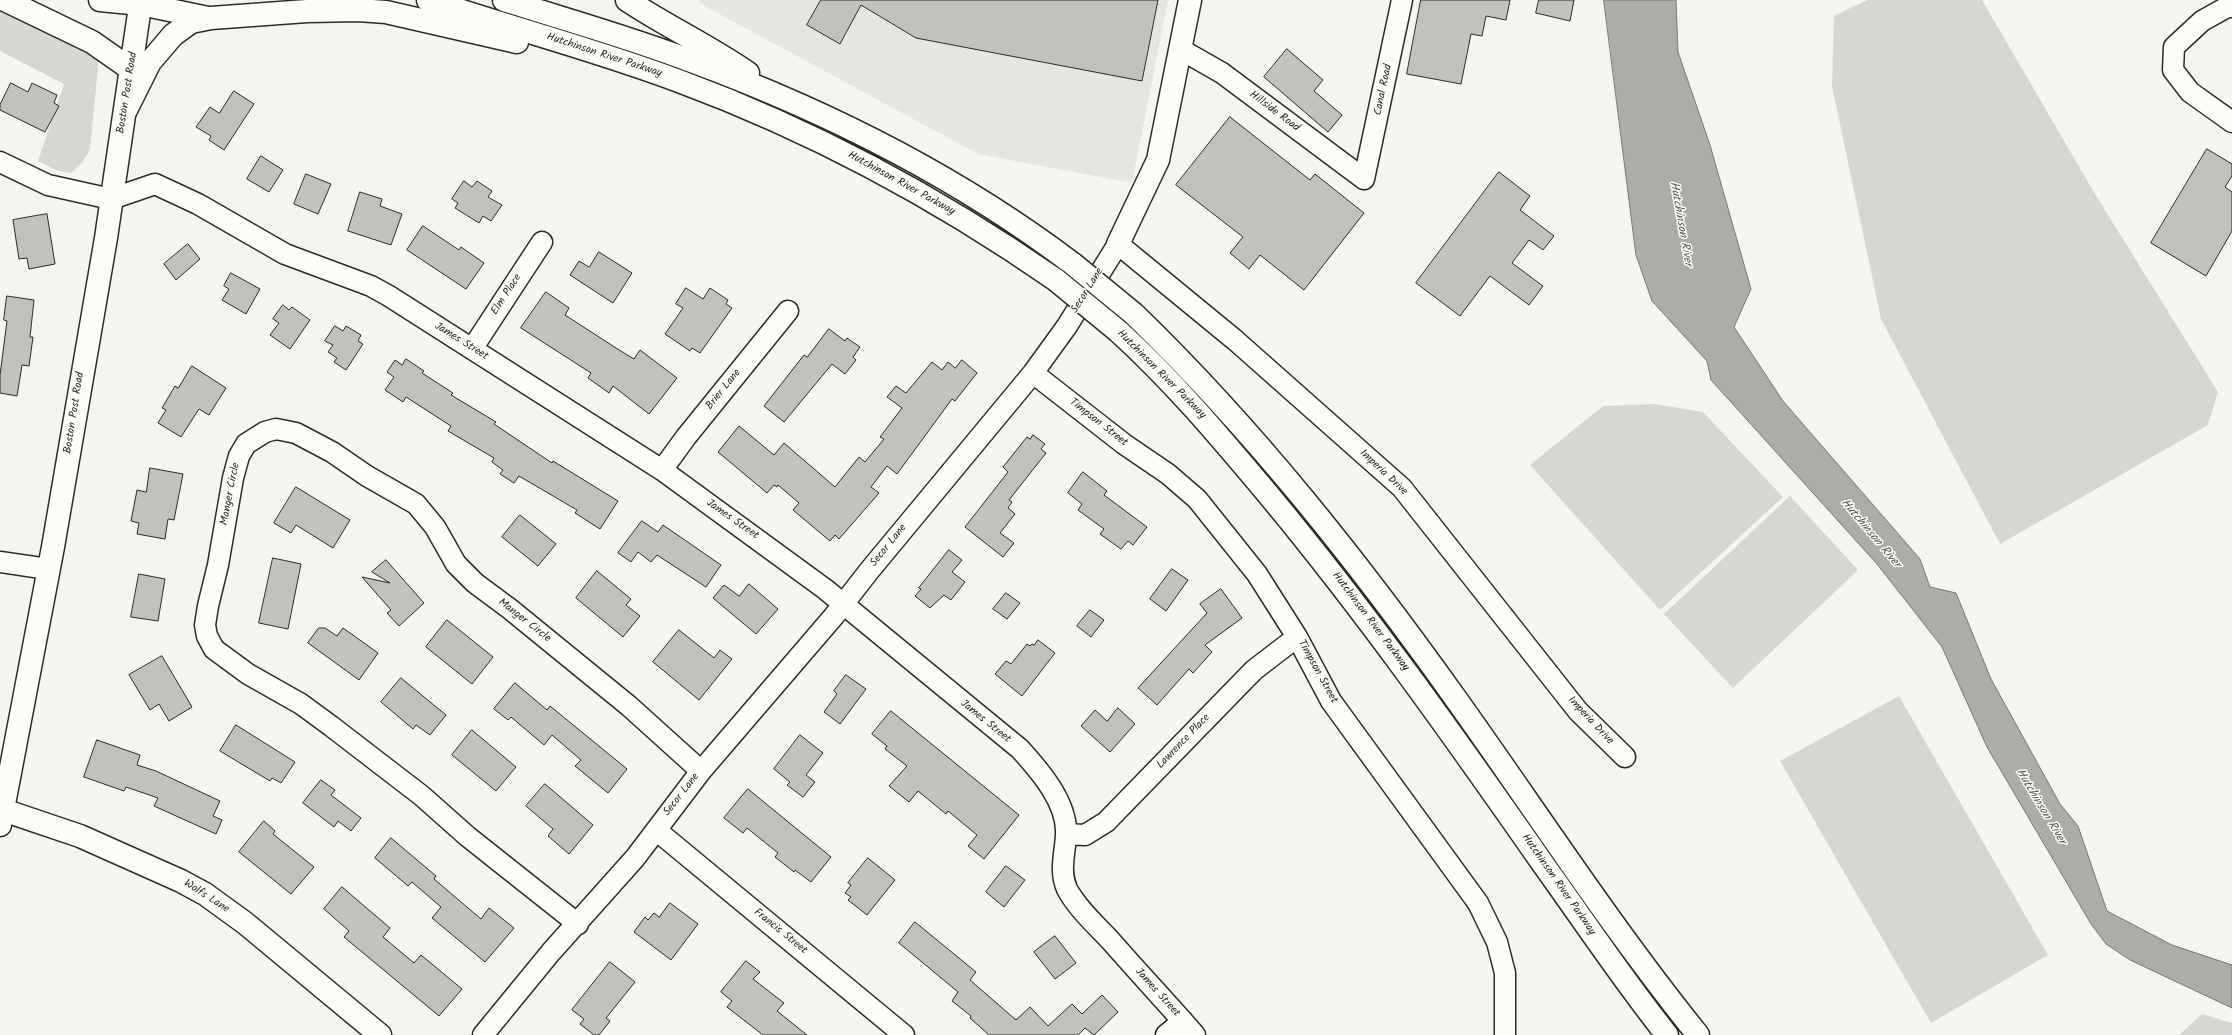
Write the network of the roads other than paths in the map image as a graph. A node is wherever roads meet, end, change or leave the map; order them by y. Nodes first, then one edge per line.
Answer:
1 (5, 0) edge
2 (100, 0) edge
3 (428, 0) edge
4 (504, 0) edge
5 (627, 0) edge
6 (1190, 0) edge
7 (1402, 0) edge
8 (141, 2) edge
9 (2232, 7) edge
10 (211, 18) junction
11 (570, 45) junction
12 (1180, 49) junction
13 (132, 70) junction
14 (786, 99) junction
15 (126, 110) junction
16 (2232, 122) edge
17 (0, 162) edge
18 (1364, 179) joint
19 (111, 198) junction
20 (542, 242) dead end
21 (1118, 244) junction
22 (788, 311) dead end
23 (472, 349) junction
24 (1032, 373) junction
25 (662, 470) junction
26 (0, 562) edge
27 (48, 569) junction
28 (844, 603) junction
29 (1298, 637) junction
30 (1625, 757) dead end
31 (701, 771) junction
32 (1, 817) edge
33 (656, 830) junction
34 (1066, 834) junction
35 (578, 924) junction
36 (1189, 1028) edge
37 (380, 1035) edge
38 (483, 1035) edge
39 (904, 1035) edge
40 (1166, 1035) edge
41 (1504, 1035) edge
42 (1667, 1035) edge
43 (1698, 1035) edge

1 - 13 main road
2 - 8 main road
3 - 11 main road, Hutchinson River Parkway
4 - 14 main road, Hutchinson River Parkway
5 - 14 main road
6 - 12 main road, Secor Lane
7 - 18 street, Canal Road
8 - 10 main road
8 - 13 main road, Boston Post Road
9 - 16 street
10 - 11 main road
10 - 15 main road
11 - 42 main road, Hutchinson River Parkway, bridge
12 - 18 street, Hillside Road
12 - 21 main road, Secor Lane
13 - 15 main road, Boston Post Road
14 - 43 main road, Hutchinson River Parkway, bridge
15 - 19 main road, Boston Post Road
17 - 19 street
19 - 23 street, James Street
19 - 27 main road, Boston Post Road
20 - 23 street, Elm Place
21 - 24 street, Secor Lane
21 - 30 street, Imperia Drive
22 - 25 street, Brier Lane
23 - 25 street, James Street
24 - 28 street, Secor Lane
24 - 29 street, Timpson Street
25 - 28 street, James Street
26 - 27 street
27 - 32 main road, Boston Post Road
28 - 31 street, Secor Lane
28 - 34 street, James Street
29 - 34 street, Lawrence Place
29 - 41 street, Timpson Street
31 - 33 street, Secor Lane
31 - 35 street, Manger Circle
32 - 37 main road, Wolfs Lane
33 - 35 street, Secor Lane
33 - 39 street, Francis Street
34 - 36 street, James Street
35 - 38 street, Secor Lane
36 - 40 street

